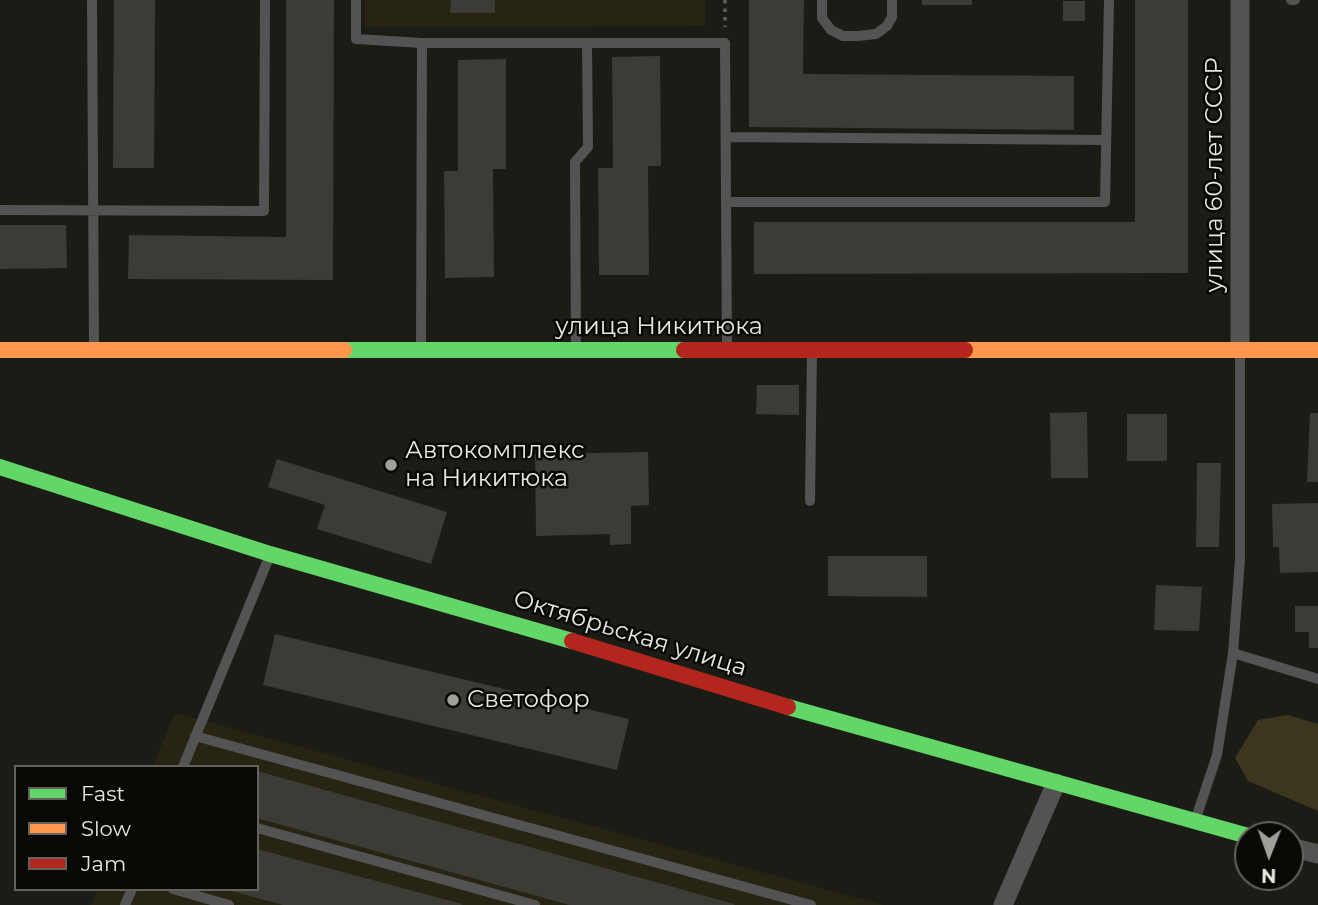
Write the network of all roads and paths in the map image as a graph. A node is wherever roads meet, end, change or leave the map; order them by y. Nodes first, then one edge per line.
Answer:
1 (92, 0) edge
2 (265, 0) edge
3 (356, 0) edge
4 (725, 0) edge
5 (821, 0) edge
6 (892, 0) edge
7 (1109, 0) edge
8 (1240, 0) edge
9 (422, 43) junction
10 (587, 43) junction
11 (725, 43) junction
12 (726, 137) junction
13 (1106, 140) junction
14 (727, 202) junction
15 (0, 210) edge
16 (93, 210) junction
17 (421, 349) junction
18 (0, 350) edge
19 (94, 350) junction
20 (576, 350) junction
21 (727, 350) junction
22 (813, 350) junction
23 (1240, 350) junction
24 (1318, 350) edge
25 (0, 467) edge
26 (810, 501) dead end
27 (270, 554) junction
28 (1233, 653) junction
29 (1318, 679) edge
30 (195, 736) junction
31 (184, 765) edge
32 (1056, 783) junction
33 (1195, 822) junction
34 (259, 829) edge
35 (1234, 832) edge
36 (180, 891) edge
37 (229, 905) edge
38 (536, 905) edge
39 (811, 905) edge
40 (1003, 905) edge

1 - 16 lane
2 - 16 lane
3 - 9 lane
4 - 11 path
5 - 6 lane
7 - 13 lane
8 - 23 street, улица 60-лет СССР
9 - 10 lane
9 - 17 lane
10 - 11 lane
10 - 20 lane
11 - 12 lane
12 - 13 lane
12 - 14 lane
13 - 14 lane
14 - 21 lane
15 - 16 lane
16 - 19 lane
17 - 19 street, улица Никитюка
17 - 20 street, улица Никитюка
18 - 19 street, улица Никитюка
20 - 21 street, улица Никитюка
21 - 22 street, улица Никитюка
22 - 23 street, улица Никитюка
22 - 26 lane
23 - 24 street, улица Никитюка
23 - 28 lane
25 - 27 street, Октябрьская улица
27 - 30 lane
27 - 32 street, Октябрьская улица
28 - 29 lane
28 - 33 lane
30 - 31 lane
30 - 39 lane
32 - 33 street, Октябрьская улица
32 - 40 street
33 - 35 street, Октябрьская улица
34 - 38 lane
36 - 37 lane

